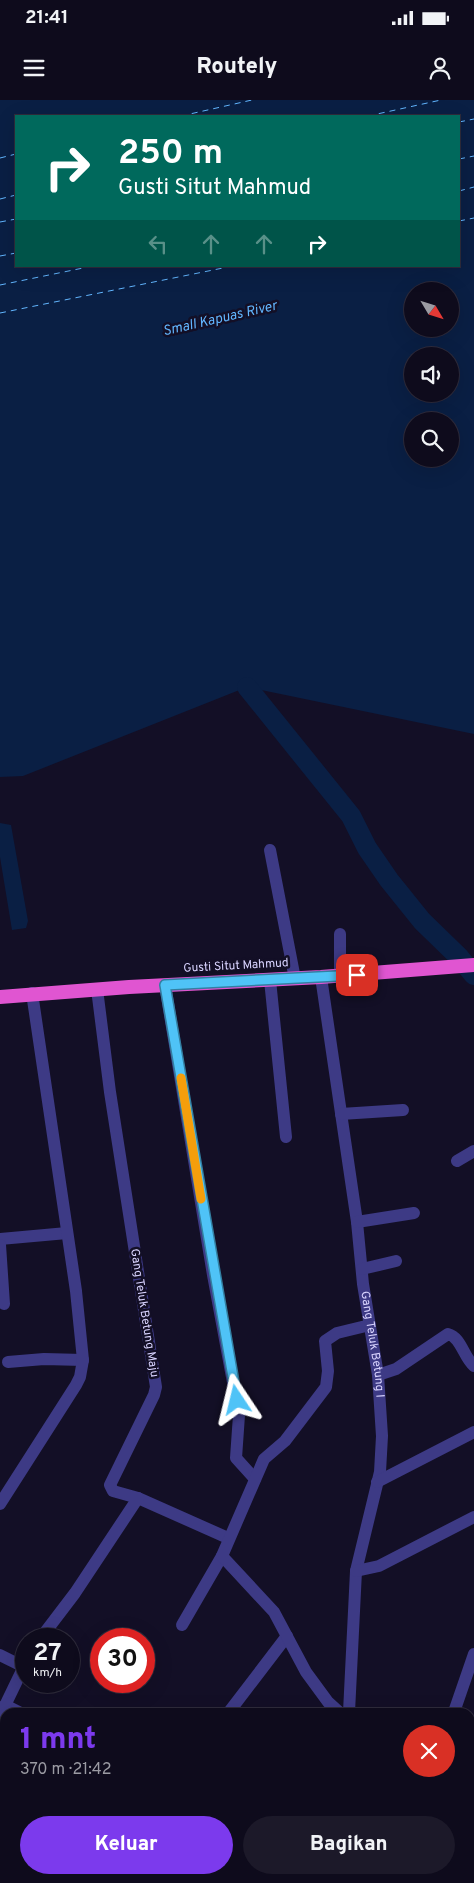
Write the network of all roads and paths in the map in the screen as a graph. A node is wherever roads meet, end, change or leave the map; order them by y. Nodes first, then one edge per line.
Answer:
1 (270, 850) dead end
2 (340, 934) dead end
3 (474, 966) edge
4 (340, 976) junction
5 (321, 977) junction
6 (295, 979) junction
7 (270, 980) junction
8 (165, 985) junction
9 (97, 989) junction
10 (32, 993) junction
11 (0, 997) edge
12 (403, 1110) dead end
13 (341, 1114) junction
14 (286, 1137) dead end
15 (474, 1151) edge
16 (457, 1161) dead end
17 (414, 1213) dead end
18 (357, 1222) junction
19 (68, 1234) junction
20 (0, 1240) edge
21 (0, 1244) edge
22 (396, 1261) dead end
23 (362, 1270) junction
24 (4, 1304) dead end
25 (370, 1325) junction
26 (83, 1360) junction
27 (8, 1362) dead end
28 (474, 1366) edge
29 (378, 1375) junction
30 (474, 1432) edge
31 (255, 1479) junction
32 (377, 1482) junction
33 (138, 1498) junction
34 (0, 1504) edge
35 (474, 1517) edge
36 (228, 1538) junction
37 (222, 1556) junction
38 (356, 1571) junction
39 (182, 1625) dead end
40 (48, 1628) edge
41 (287, 1636) junction
42 (0, 1654) edge
43 (474, 1654) edge
44 (15, 1660) edge
45 (15, 1684) edge
46 (3, 1708) edge
47 (232, 1708) edge
48 (332, 1708) edge
49 (349, 1708) edge
50 (455, 1708) edge

1 - 6 street
2 - 4 street
3 - 4 highway, Gusti Situt Mahmud
4 - 5 highway, Gusti Situt Mahmud
5 - 6 highway, Gusti Situt Mahmud
5 - 13 street, Gang Teluk Betung I
6 - 7 highway, Gusti Situt Mahmud
7 - 8 highway, Gusti Situt Mahmud
7 - 14 street
8 - 9 highway, Gusti Situt Mahmud
8 - 31 street
9 - 10 highway, Gusti Situt Mahmud
9 - 33 street, Gang Teluk Betung Maju
10 - 11 highway, Gusti Situt Mahmud
10 - 19 street
12 - 13 street
13 - 18 street, Gang Teluk Betung I
15 - 16 street
17 - 18 street
18 - 23 street, Gang Teluk Betung I
19 - 20 street
19 - 26 street
21 - 24 street
22 - 23 street
23 - 25 street, Gang Teluk Betung I
25 - 29 street, Gang Teluk Betung I
25 - 31 street
26 - 27 street
26 - 34 street
28 - 29 street
29 - 32 street, Gang Teluk Betung I
30 - 32 street
31 - 36 street
32 - 38 street, Gang Teluk Betung I
33 - 36 street
33 - 40 street
35 - 38 street
36 - 37 street
37 - 39 street
37 - 41 street
38 - 49 street, Gang Teluk Betung I
41 - 47 street
41 - 48 street
42 - 44 street
43 - 50 street
45 - 46 street

